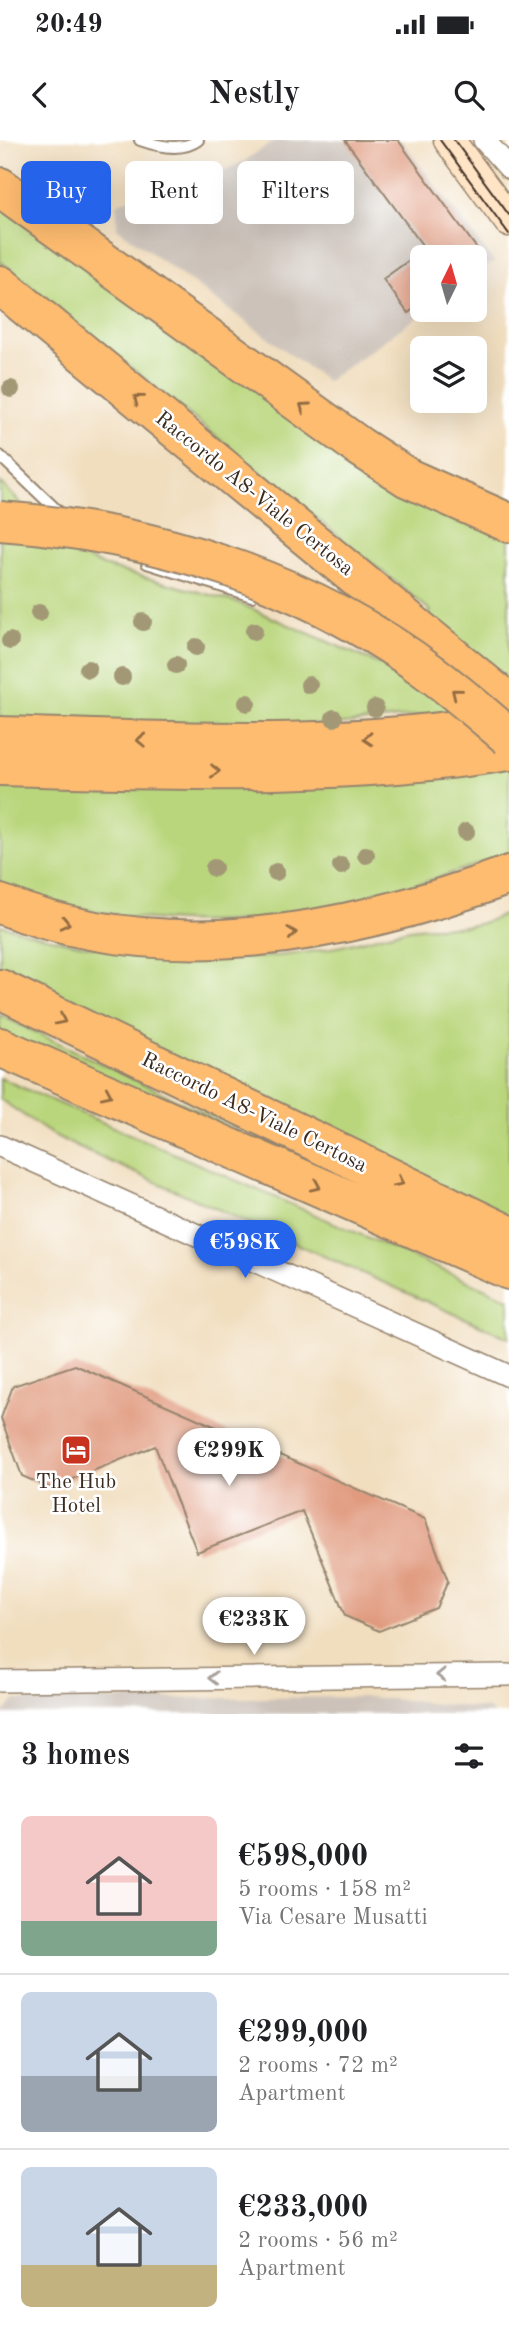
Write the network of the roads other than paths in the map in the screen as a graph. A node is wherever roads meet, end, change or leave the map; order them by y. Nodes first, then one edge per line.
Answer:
1 (139, 140) edge
2 (198, 140) edge
3 (449, 140) edge
4 (484, 140) edge
5 (509, 168) edge
6 (0, 187) edge
7 (509, 222) edge
8 (0, 285) edge
9 (0, 456) edge
10 (0, 521) edge
11 (509, 523) edge
12 (107, 549) dead end
13 (139, 560) dead end
14 (259, 598) dead end
15 (509, 703) edge
16 (509, 722) edge
17 (0, 736) edge
18 (509, 737) edge
19 (509, 751) edge
20 (0, 766) edge
21 (509, 875) edge
22 (0, 904) edge
23 (0, 989) edge
24 (0, 1047) edge
25 (0, 1146) edge
26 (509, 1235) edge
27 (509, 1270) edge
28 (509, 1376) edge
29 (509, 1675) edge
30 (0, 1681) edge

1 - 2 lane
3 - 7 main road
4 - 5 street
11 -> 6 highway
15 -> 8 highway, Raccordo A8-Viale Certosa
9 - 12 lane
18 -> 10 highway, bridge
13 - 14 lane
16 -> 17 highway
20 -> 19 highway
22 -> 21 highway
23 -> 26 highway, Raccordo A8-Viale Certosa
24 -> 27 highway
25 - 28 street
29 -> 30 street

